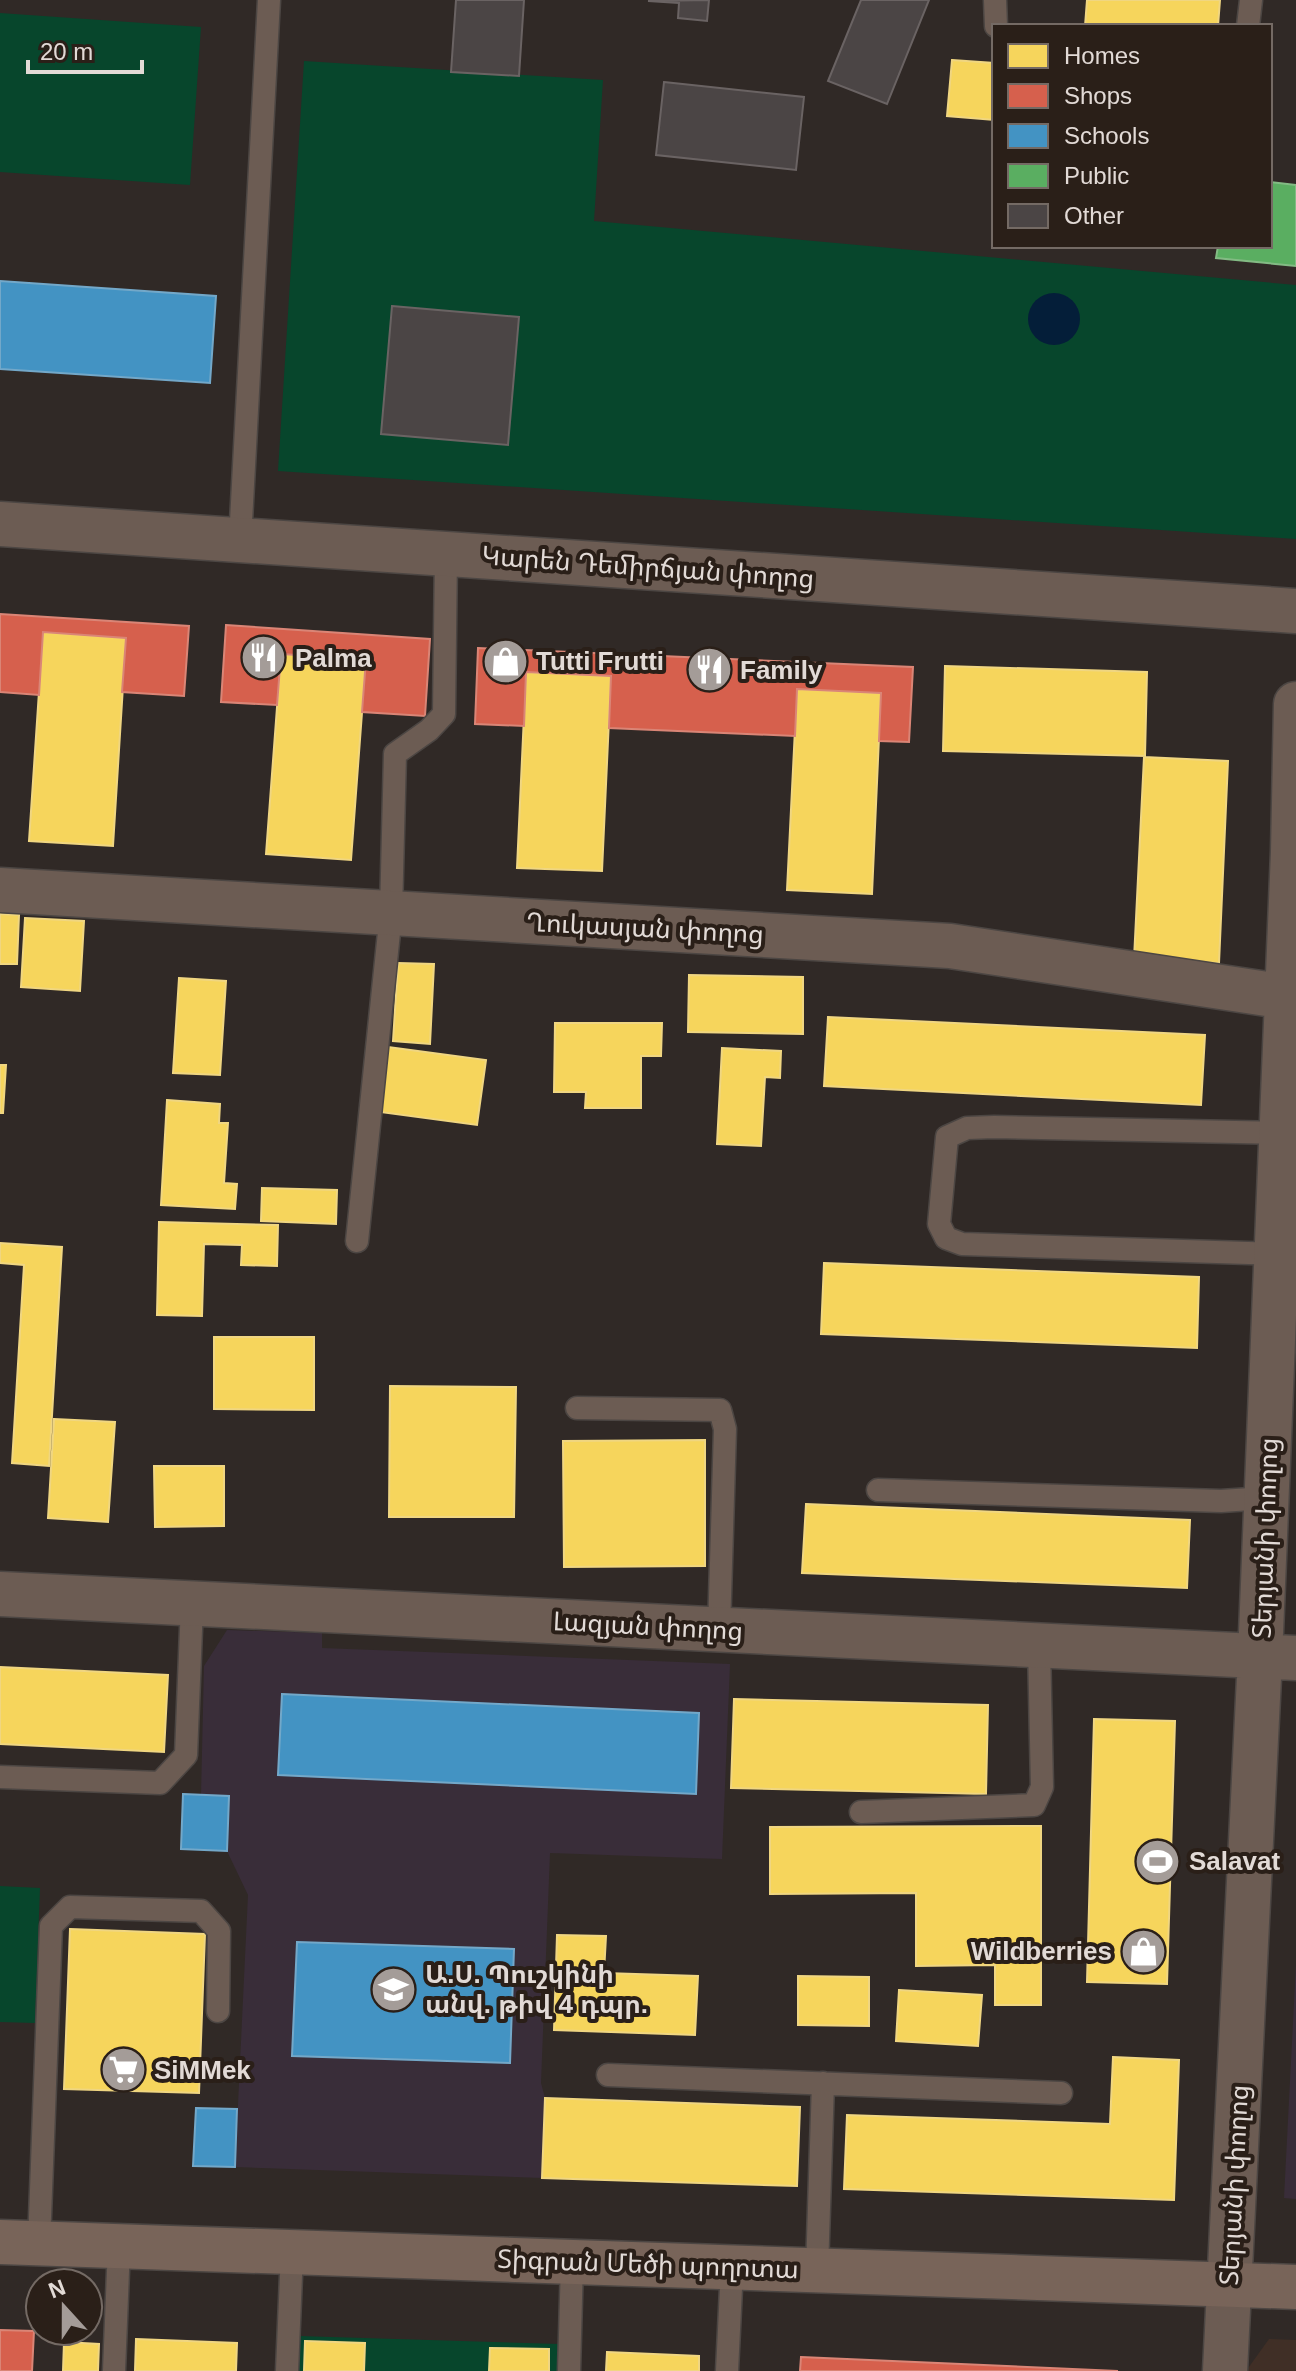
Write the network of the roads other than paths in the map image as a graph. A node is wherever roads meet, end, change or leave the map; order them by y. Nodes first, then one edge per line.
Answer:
1 (269, 0) edge
2 (995, 0) edge
3 (1251, 0) edge
4 (996, 24) edge
5 (1248, 24) edge
6 (0, 524) edge
7 (240, 540) junction
8 (446, 554) junction
9 (1296, 611) edge
10 (1296, 704) edge
11 (0, 890) edge
12 (391, 913) junction
13 (1287, 997) junction
14 (1282, 1133) junction
15 (1288, 1193) edge
16 (357, 1241) dead end
17 (1277, 1254) junction
18 (577, 1408) dead end
19 (878, 1490) dead end
20 (1266, 1498) junction
21 (0, 1594) edge
22 (192, 1604) junction
23 (719, 1630) junction
24 (1039, 1646) junction
25 (1278, 1658) edge
26 (0, 1777) edge
27 (861, 1812) dead end
28 (218, 2011) dead end
29 (608, 2075) dead end
30 (823, 2083) junction
31 (1061, 2093) dead end
32 (20, 2243) edge
33 (119, 2246) junction
34 (292, 2252) junction
35 (572, 2262) junction
36 (732, 2267) junction
37 (817, 2270) junction
38 (1228, 2284) junction
39 (1296, 2287) edge
40 (114, 2371) edge
41 (287, 2371) edge
42 (569, 2371) edge
43 (727, 2371) edge
44 (1225, 2371) edge

1 - 7 lane
2 - 4 lane
3 - 5 lane
6 - 7 street, Կարեն Դեմիրճյան փողոց
7 - 8 street, Կարեն Դեմիրճյան փողոց
8 - 9 street, Կարեն Դեմիրճյան փողոց
8 - 12 lane
10 - 13 street, Տերյանի փողոց
11 - 12 street, Ղուկասյան փողոց
12 - 13 street, Ղուկասյան փողոց
12 - 16 lane
13 - 14 street, Տերյանի փողոց
14 - 15 street, Տերյանի փողոց
14 - 17 lane
15 - 17 street, Տերյանի փողոց
17 - 20 street, Տերյանի փողոց
18 - 23 lane
19 - 20 lane
20 - 25 street, Տերյանի փողոց
21 - 22 street, Լազյան փողոց
22 - 23 street, Լազյան փողոց
22 - 26 lane
23 - 24 street, Լազյան փողոց
24 - 25 street, Լազյան փողոց
24 - 27 lane
25 - 38 street, Տերյանի փողոց
28 - 32 lane
29 - 30 lane
30 - 31 lane
30 - 37 lane
32 - 33 main road, Տիգրան Մեծի պողոտա
33 - 34 main road, Տիգրան Մեծի պողոտա
33 - 40 lane
34 - 35 main road, Տիգրան Մեծի պողոտա
34 - 41 lane
35 - 36 main road, Տիգրան Մեծի պողոտա
35 - 42 lane
36 - 37 main road, Տիգրան Մեծի պողոտա
36 - 43 lane
37 - 38 main road, Տիգրան Մեծի պողոտա
38 - 39 main road, Տիգրան Մեծի պողոտա
38 - 44 street, Տերյանի փողոց

